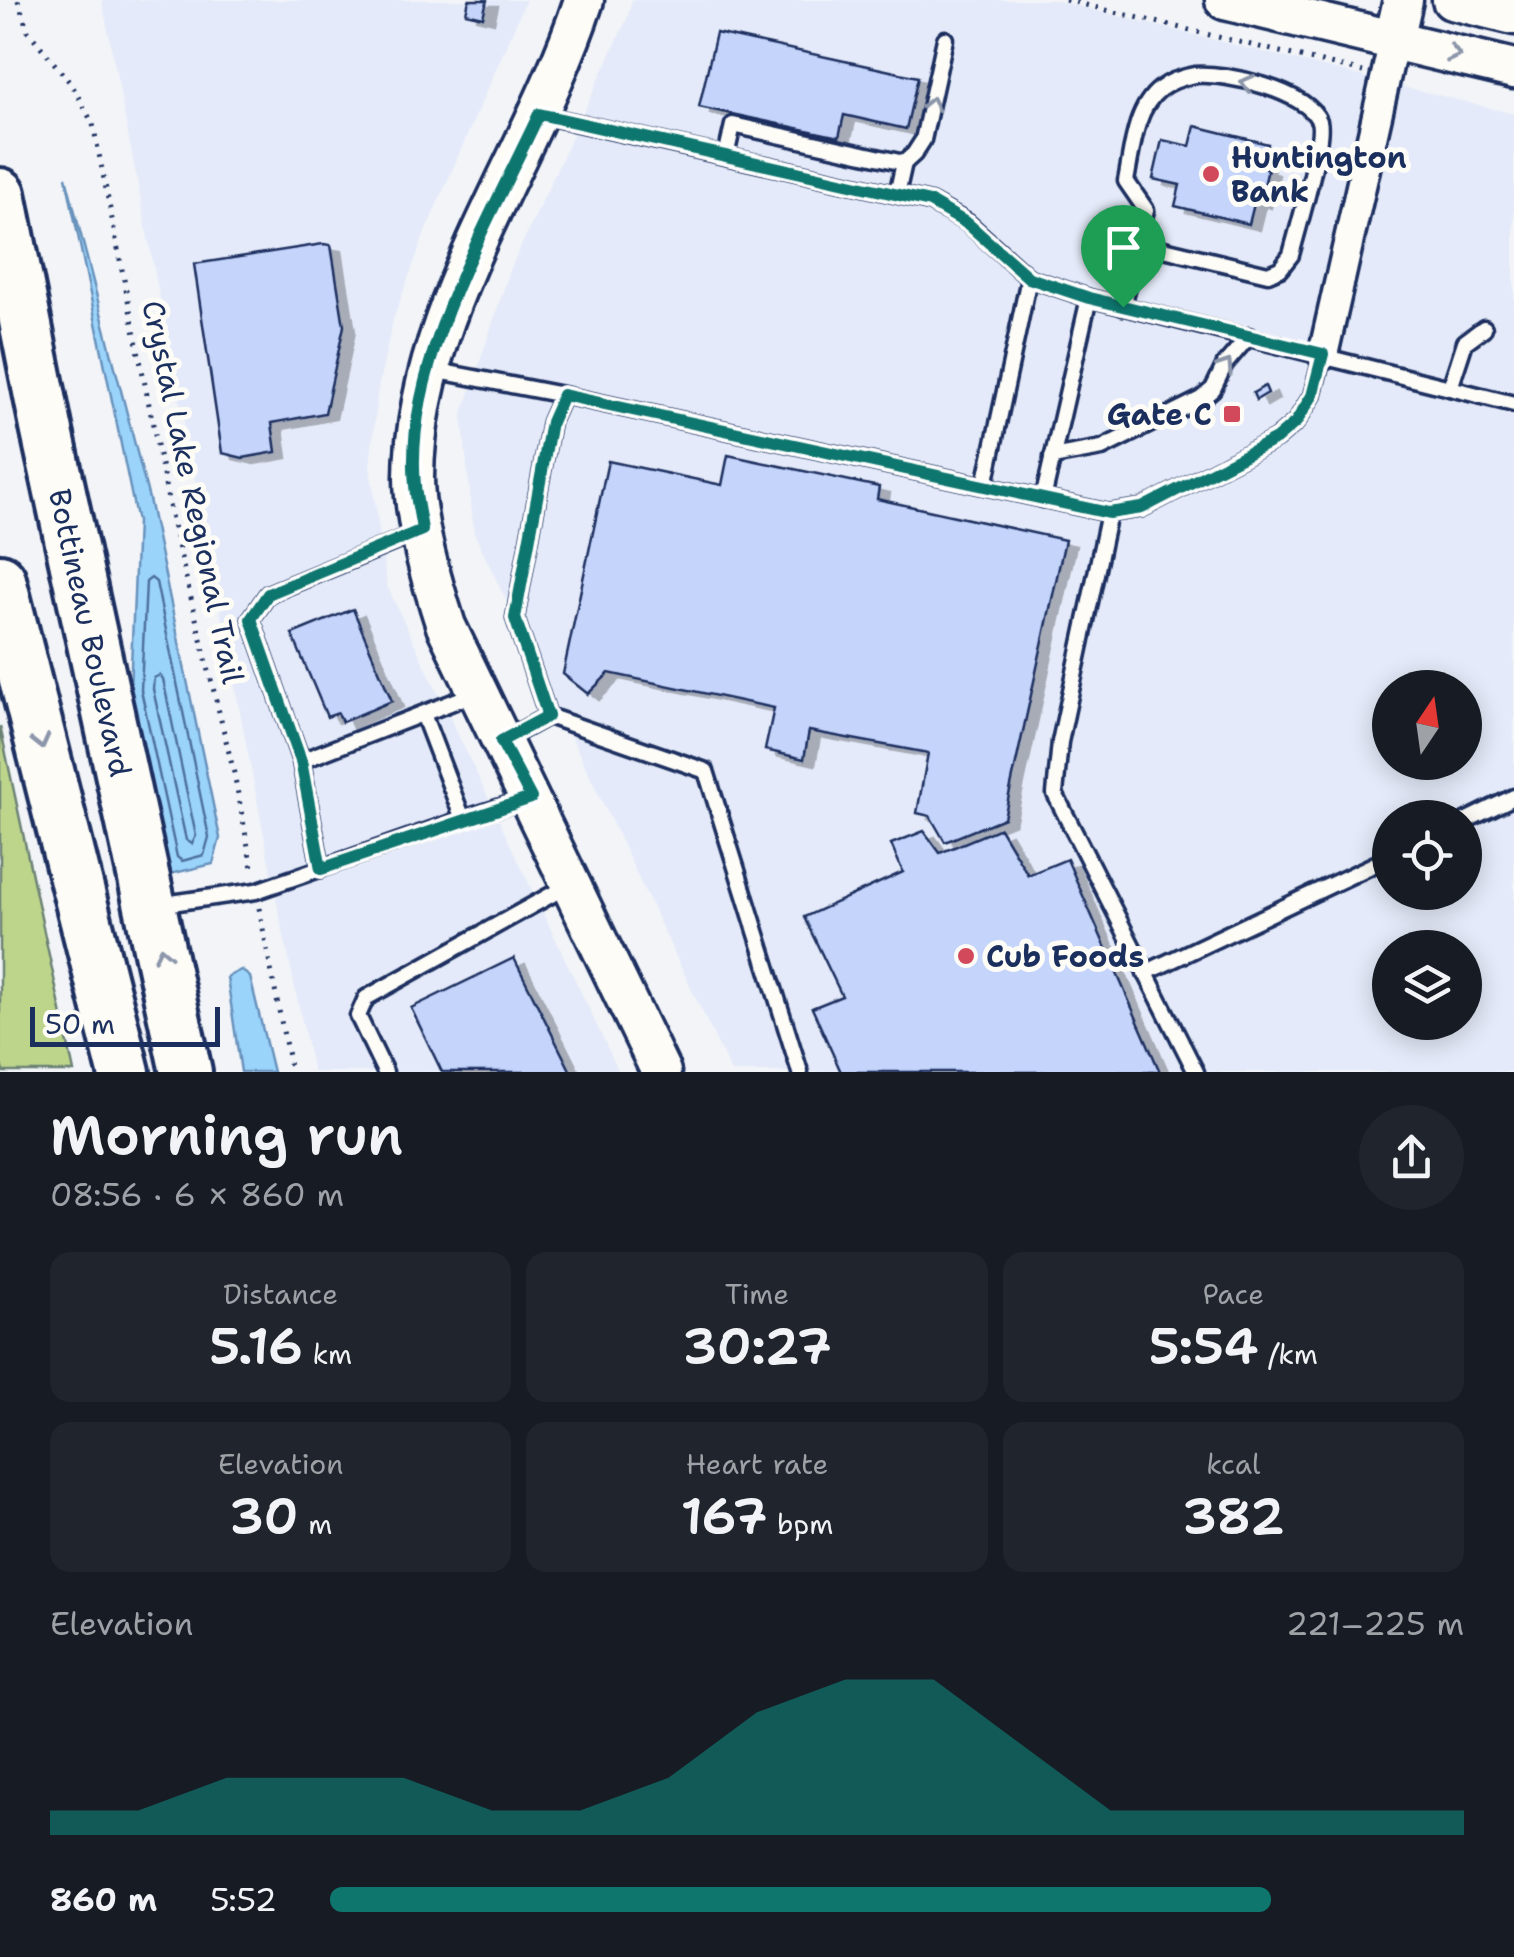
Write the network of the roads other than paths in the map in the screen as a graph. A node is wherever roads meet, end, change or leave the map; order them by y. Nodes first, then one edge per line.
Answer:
1 (584, 0) edge
2 (1225, 0) edge
3 (1403, 0) edge
4 (1452, 0) edge
5 (1514, 15) edge
6 (946, 38) dead end
7 (1394, 40) junction
8 (1514, 68) edge
9 (539, 114) junction
10 (726, 156) junction
11 (904, 163) junction
12 (0, 194) edge
13 (897, 194) junction
14 (1138, 243) junction
15 (1029, 278) junction
16 (1089, 298) junction
17 (1123, 307) junction
18 (1484, 328) dead end
19 (1250, 336) junction
20 (1323, 354) junction
21 (427, 369) junction
22 (1450, 388) junction
23 (563, 395) junction
24 (1514, 404) edge
25 (1052, 457) junction
26 (984, 485) junction
27 (1044, 498) junction
28 (1109, 513) junction
29 (422, 530) junction
30 (0, 580) edge
31 (476, 692) junction
32 (423, 714) junction
33 (548, 716) junction
34 (501, 741) junction
35 (301, 761) junction
36 (531, 798) junction
37 (1514, 798) edge
38 (1482, 813) edge
39 (463, 819) junction
40 (1372, 865) edge
41 (321, 869) junction
42 (572, 884) junction
43 (151, 905) junction
44 (1145, 973) junction
45 (124, 1072) edge
46 (186, 1072) edge
47 (386, 1072) edge
48 (661, 1072) edge
49 (800, 1072) edge
50 (1196, 1072) edge

1 - 9 street
2 - 7 street
3 - 7 street
4 - 5 street
11 -> 6 lane
7 -> 8 street
7 - 20 street
9 - 10 lane
9 - 21 street
10 - 11 lane
10 - 13 lane
11 - 13 lane
12 - 43 highway, Bottineau Boulevard
13 - 15 lane
14 -> 14 lane
14 - 17 lane
15 - 16 lane
15 - 26 lane
16 - 17 lane
16 - 25 lane
17 - 19 lane
18 - 22 lane
19 - 20 lane
25 -> 19 lane
20 - 22 lane
20 - 28 lane
21 - 23 lane
21 - 29 street
22 - 24 lane
23 - 26 lane
23 - 33 lane
25 - 27 lane
26 - 27 lane
27 - 28 lane
28 - 44 lane
29 - 31 street
29 - 35 lane
30 -> 45 highway
31 - 32 lane
31 - 34 street
32 - 35 lane
32 - 39 lane
33 - 34 lane
33 - 49 lane
34 - 36 street
35 - 41 lane
36 - 39 lane
36 - 42 street
37 - 38 lane
39 - 41 lane
40 - 44 lane
41 - 43 lane
42 - 47 lane
42 - 48 street
46 -> 43 highway, Bottineau Boulevard
44 - 50 lane

